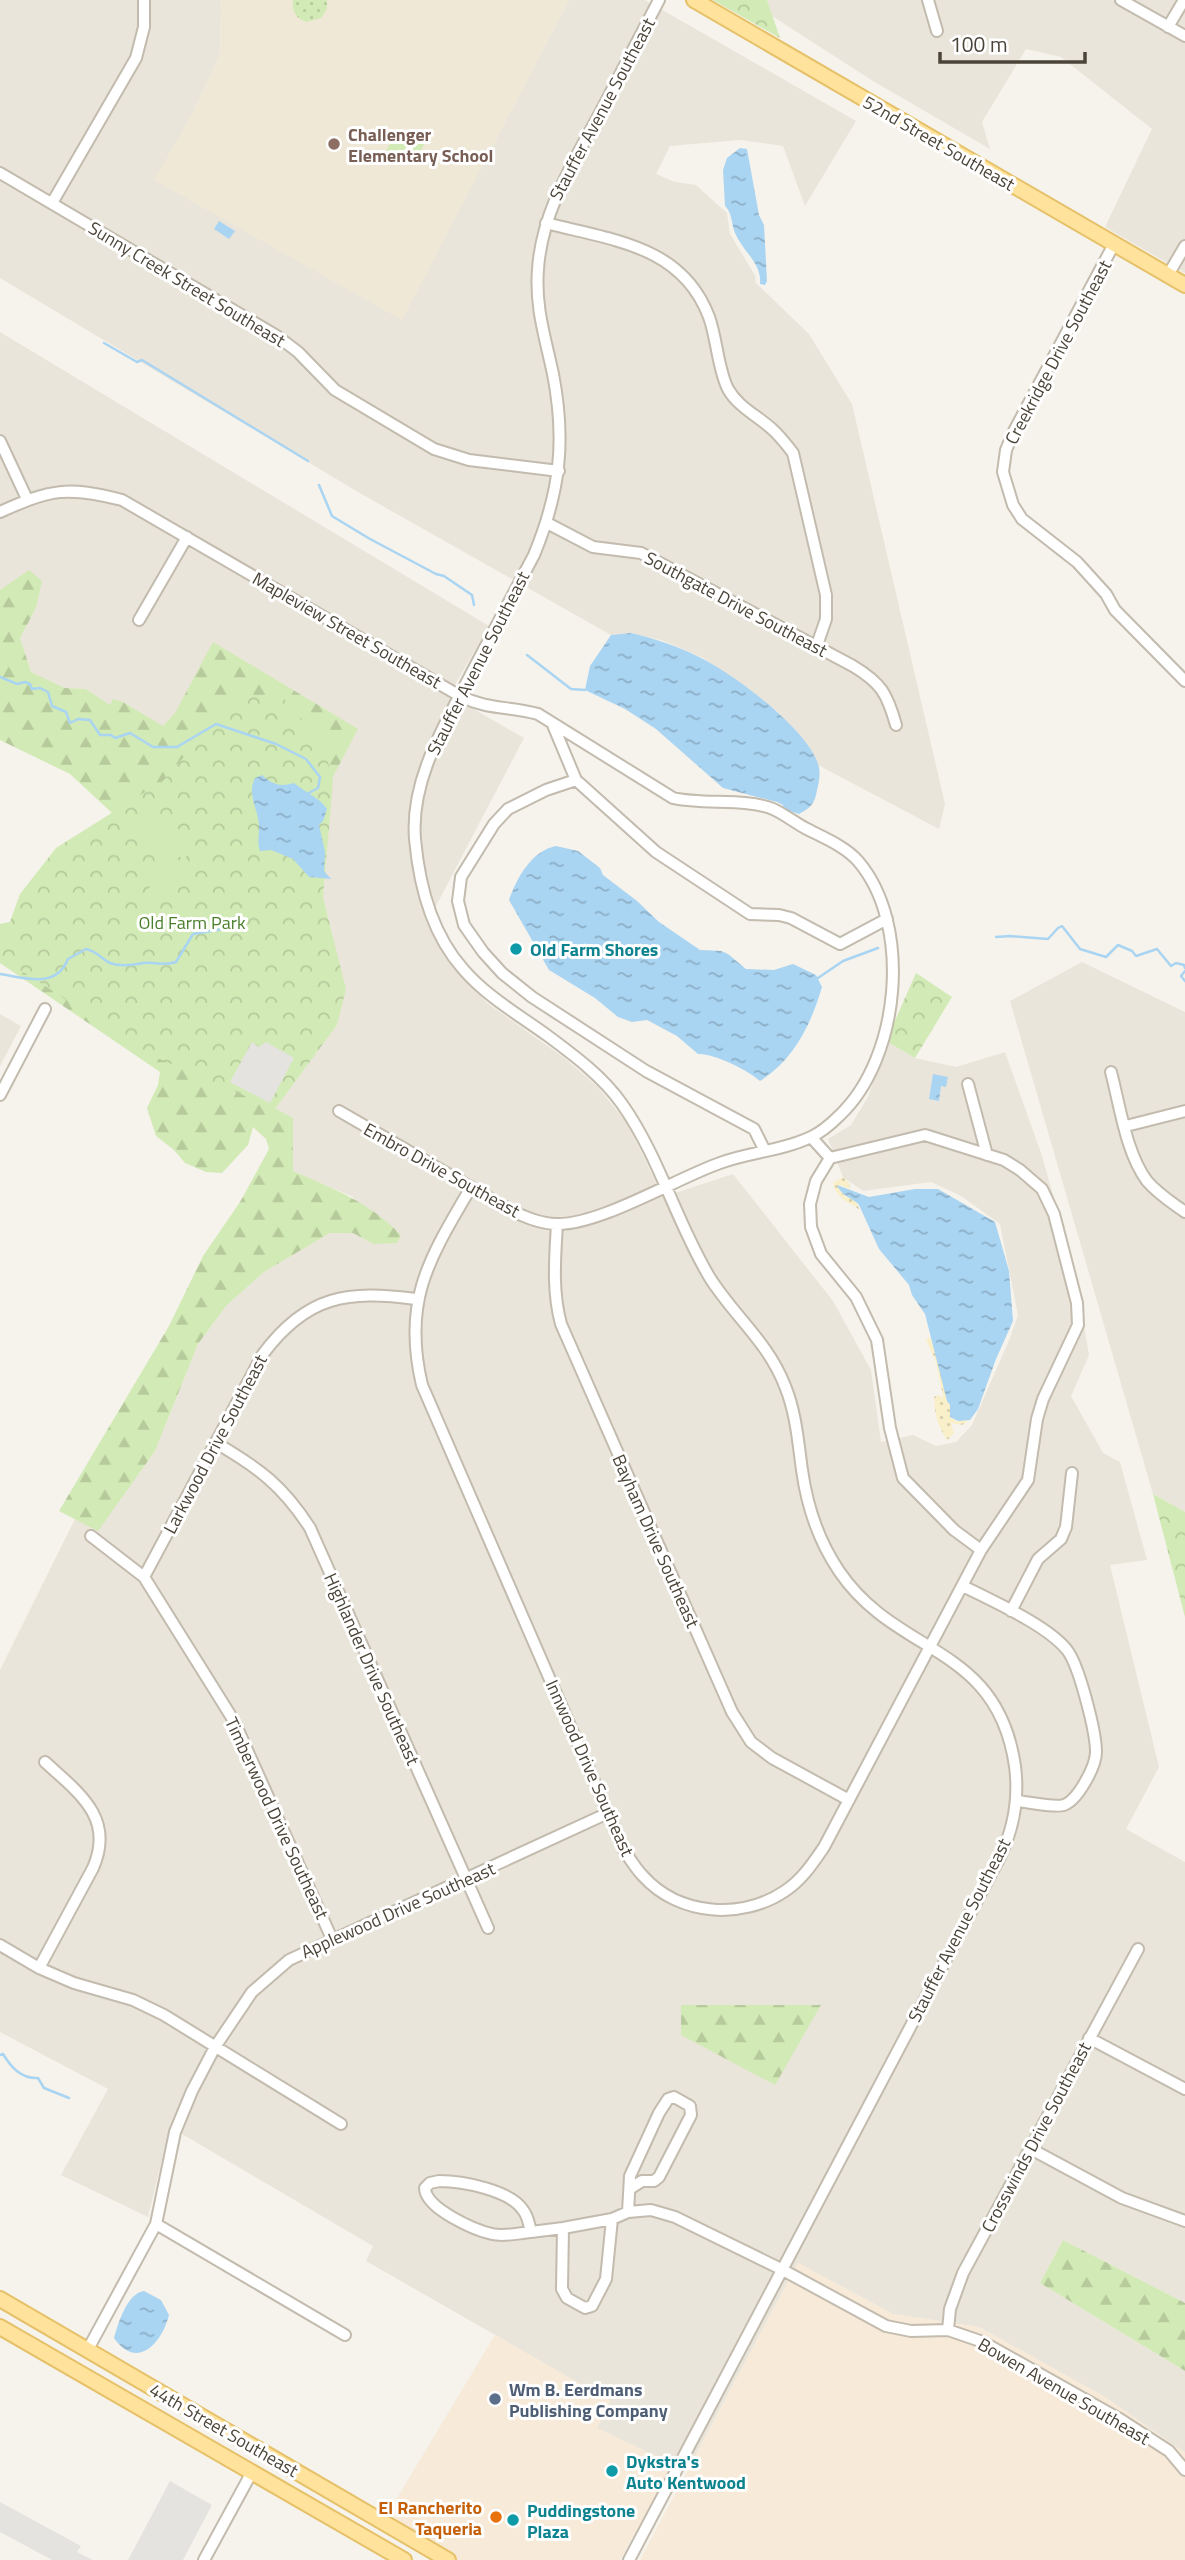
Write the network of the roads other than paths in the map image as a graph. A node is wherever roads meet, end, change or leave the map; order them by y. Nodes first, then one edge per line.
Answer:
1 (144, 0) edge
2 (659, 0) edge
3 (694, 0) edge
4 (928, 0) edge
5 (1121, 0) edge
6 (1184, 0) edge
7 (1168, 27) junction
8 (937, 31) dead end
9 (1185, 36) edge
10 (0, 173) edge
11 (52, 203) junction
12 (546, 223) junction
13 (1114, 244) junction
14 (1185, 246) edge
15 (1168, 275) junction
16 (1185, 285) edge
17 (0, 442) edge
18 (559, 471) junction
19 (27, 499) junction
20 (0, 512) edge
21 (547, 523) junction
22 (187, 537) junction
23 (139, 620) dead end
24 (816, 648) junction
25 (1185, 681) edge
26 (460, 696) junction
27 (896, 724) dead end
28 (553, 725) junction
29 (576, 780) junction
30 (887, 919) junction
31 (45, 1009) dead end
32 (1111, 1072) dead end
33 (968, 1084) dead end
34 (0, 1095) edge
35 (339, 1111) dead end
36 (1185, 1111) edge
37 (1126, 1126) junction
38 (811, 1137) junction
39 (765, 1151) junction
40 (987, 1155) junction
41 (830, 1158) junction
42 (667, 1185) junction
43 (470, 1189) junction
44 (1185, 1212) edge
45 (557, 1224) junction
46 (416, 1299) junction
47 (216, 1443) junction
48 (1072, 1473) dead end
49 (92, 1536) dead end
50 (981, 1550) junction
51 (144, 1577) junction
52 (963, 1586) junction
53 (1011, 1611) junction
54 (931, 1647) junction
55 (45, 1762) dead end
56 (849, 1800) junction
57 (1017, 1801) junction
58 (608, 1813) junction
59 (465, 1881) junction
60 (488, 1928) dead end
61 (332, 1939) junction
62 (0, 1945) edge
63 (1138, 1949) dead end
64 (39, 1968) junction
65 (1089, 2038) junction
66 (215, 2047) junction
67 (1185, 2089) edge
68 (341, 2124) dead end
69 (1031, 2149) junction
70 (631, 2188) junction
71 (628, 2212) junction
72 (612, 2219) junction
73 (1185, 2221) edge
74 (156, 2224) junction
75 (563, 2228) junction
76 (531, 2231) junction
77 (781, 2269) junction
78 (0, 2300) edge
79 (0, 2327) edge
80 (948, 2330) junction
81 (345, 2335) dead end
82 (87, 2351) junction
83 (47, 2354) junction
84 (1185, 2470) edge
85 (252, 2472) junction
86 (334, 2494) junction
87 (372, 2516) junction
88 (342, 2524) junction
89 (412, 2539) junction
90 (387, 2550) junction
91 (204, 2560) edge
92 (404, 2560) edge
93 (448, 2560) edge
94 (629, 2560) edge

1 - 11 street
2 - 12 street, Stauffer Avenue Southeast
3 - 13 main road, 52nd Street Southeast
4 - 8 street
5 - 7 street
6 - 7 street
7 - 9 street
10 - 11 street, Sunny Creek Street Southeast
11 - 18 street, Sunny Creek Street Southeast
12 - 18 street, Stauffer Avenue Southeast
12 - 24 street
13 - 15 main road, 52nd Street Southeast
13 - 25 street, Creekridge Drive Southeast
14 - 15 street
15 - 16 main road, 52nd Street Southeast
17 - 19 street
18 - 21 street, Stauffer Avenue Southeast
19 - 20 street, Mapleview Street Southeast
19 - 22 street, Mapleview Street Southeast
21 - 24 street, Southgate Drive Southeast
21 - 26 street, Stauffer Avenue Southeast
22 - 23 street
22 - 26 street, Mapleview Street Southeast
24 - 27 street, Southgate Drive Southeast
26 - 28 street, Mapleview Street Southeast
26 - 42 street, Stauffer Avenue Southeast
28 - 29 street
28 - 30 street, Mapleview Street Southeast
29 - 30 street
29 - 39 street
30 - 38 street, Mapleview Street Southeast
31 - 34 street
32 - 37 street
33 - 40 street
35 - 43 street, Embro Drive Southeast
36 - 37 street
37 - 44 street
38 - 39 street, Embro Drive Southeast
38 - 41 street
39 - 42 street, Embro Drive Southeast
40 - 41 street, Innwood Drive Southeast
40 - 50 street, Innwood Drive Southeast
41 - 50 street
42 - 45 street, Embro Drive Southeast
42 - 54 street, Stauffer Avenue Southeast
43 - 45 street, Embro Drive Southeast
43 - 46 street, Innwood Drive Southeast
45 - 56 street, Bayham Drive Southeast
46 - 47 street, Larkwood Drive Southeast
46 - 58 street, Innwood Drive Southeast
47 - 51 street, Larkwood Drive Southeast
47 - 59 street, Highlander Drive Southeast
48 - 53 street
49 - 51 street, Timberwood Drive Southeast
50 - 52 street, Innwood Drive Southeast
51 - 61 street, Timberwood Drive Southeast
52 - 53 street
52 - 54 street, Innwood Drive Southeast
53 - 57 street
54 - 56 street, Innwood Drive Southeast
54 - 57 street, Stauffer Avenue Southeast
55 - 64 street
56 - 58 street, Innwood Drive Southeast
57 - 77 street, Stauffer Avenue Southeast
58 - 59 street, Applewood Drive Southeast
59 - 60 street, Highlander Drive Southeast
59 - 61 street, Applewood Drive Southeast
61 - 66 street, Applewood Drive Southeast
62 - 64 street
63 - 65 street, Crosswinds Drive Southeast
64 - 66 street
65 - 67 street
65 - 69 street, Crosswinds Drive Southeast
66 - 68 street
66 - 74 street, Applewood Drive Southeast
69 - 73 street
69 - 80 street, Crosswinds Drive Southeast
70 - 70 street
70 - 71 street
71 - 72 street
71 - 77 street, Bowen Avenue Southeast
72 - 75 street
72 - 75 street
74 - 81 street
74 - 82 street, Applewood Drive Southeast
75 - 76 street
76 - 76 street
77 - 80 street, Bowen Avenue Southeast
77 - 94 street, Stauffer Avenue Southeast
78 - 82 main road, 44th Street Southeast
79 - 83 main road, 44th Street Southeast
80 - 84 street, Bowen Avenue Southeast
82 - 83 main road
82 - 86 main road, 44th Street Southeast
83 - 85 main road, 44th Street Southeast
85 - 86 main road
85 - 88 main road, 44th Street Southeast
85 - 91 street
86 - 87 main road, 44th Street Southeast
87 - 88 main road
87 - 89 main road, 44th Street Southeast
88 - 90 main road, 44th Street Southeast
89 - 90 main road
89 - 93 main road, 44th Street Southeast
90 - 92 main road, 44th Street Southeast

